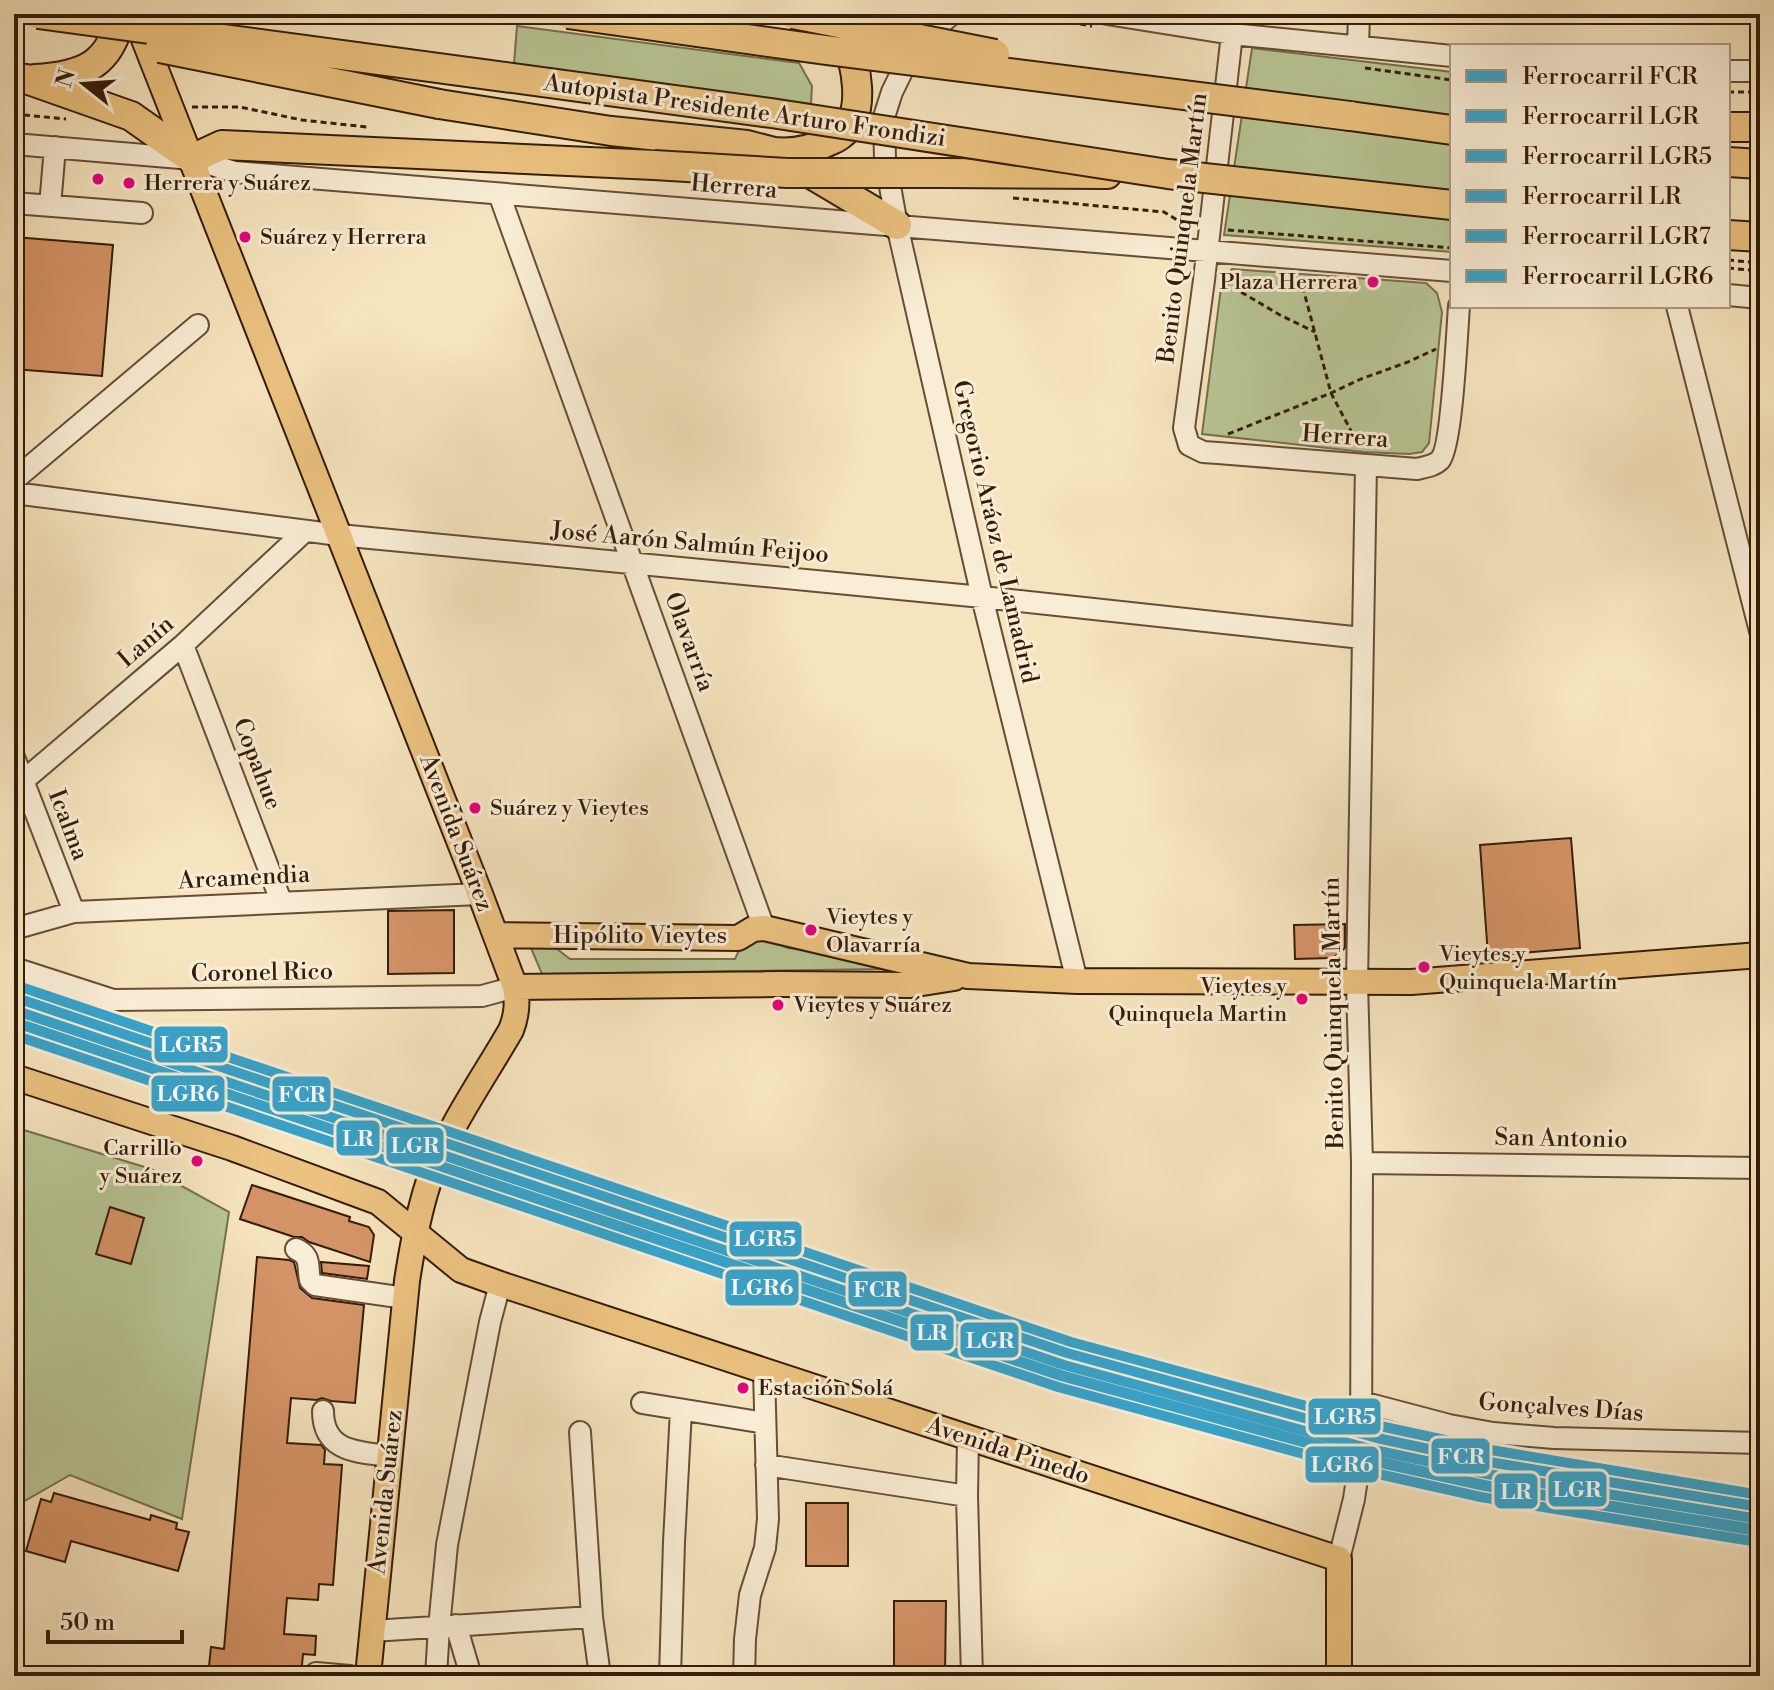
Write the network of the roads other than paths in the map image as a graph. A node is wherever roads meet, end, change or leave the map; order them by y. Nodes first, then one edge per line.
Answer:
1 (38, 14) edge
2 (121, 14) edge
3 (134, 14) edge
4 (568, 14) edge
5 (793, 14) edge
6 (837, 14) edge
7 (911, 14) edge
8 (952, 14) edge
9 (1107, 14) edge
10 (1359, 14) edge
11 (14, 18) edge
12 (1232, 34) junction
13 (1358, 46) junction
14 (1450, 56) edge
15 (1730, 71) edge
16 (1760, 71) edge
17 (20, 78) edge
18 (1108, 85) junction
19 (892, 92) junction
20 (1350, 116) junction
21 (1450, 119) edge
22 (1730, 127) edge
23 (1760, 127) edge
24 (1450, 130) edge
25 (14, 144) edge
26 (55, 147) junction
27 (774, 152) junction
28 (192, 159) junction
29 (1730, 162) edge
30 (1760, 164) edge
31 (1168, 174) junction
32 (499, 194) junction
33 (14, 203) edge
34 (1450, 205) edge
35 (50, 206) junction
36 (142, 213) dead end
37 (897, 225) junction
38 (1730, 235) edge
39 (1760, 237) edge
40 (1207, 252) junction
41 (1450, 271) edge
42 (1730, 295) edge
43 (1760, 298) edge
44 (1459, 308) edge
45 (1678, 308) edge
46 (198, 325) dead end
47 (1184, 428) joint
48 (1366, 465) junction
49 (14, 480) edge
50 (14, 493) edge
51 (305, 531) junction
52 (339, 535) junction
53 (633, 565) junction
54 (982, 597) junction
55 (1760, 630) edge
56 (1362, 638) junction
57 (183, 645) junction
58 (14, 757) edge
59 (19, 782) edge
60 (480, 894) junction
61 (281, 901) junction
62 (74, 912) junction
63 (764, 928) junction
64 (14, 929) edge
65 (496, 935) junction
66 (1760, 955) edge
67 (14, 968) edge
68 (968, 976) junction
69 (1077, 981) junction
70 (1357, 983) junction
71 (515, 987) junction
72 (14, 1077) edge
73 (1362, 1163) junction
74 (1760, 1168) edge
75 (415, 1233) junction
76 (296, 1249) dead end
77 (500, 1284) junction
78 (405, 1298) junction
79 (764, 1371) junction
80 (1362, 1402) junction
81 (642, 1403) dead end
82 (681, 1410) junction
83 (323, 1411) dead end
84 (765, 1423) junction
85 (580, 1432) dead end
86 (968, 1438) junction
87 (1760, 1443) edge
88 (389, 1456) junction
89 (766, 1465) junction
90 (967, 1496) junction
91 (1339, 1559) junction
92 (592, 1617) junction
93 (447, 1626) junction
94 (372, 1631) junction
95 (316, 1673) dead end
96 (350, 1676) edge
97 (368, 1676) edge
98 (436, 1676) edge
99 (471, 1676) edge
100 (600, 1676) edge
101 (670, 1676) edge
102 (744, 1676) edge
103 (972, 1676) edge
104 (1339, 1676) edge

1 - 31 highway, Autopista Presidente Arturo Frondizi, bridge
2 - 17 highway
3 - 28 main road, Avenida Suárez
4 - 18 highway, bridge
5 - 18 highway, bridge
6 - 27 highway
7 - 19 street, Gregorio Aráoz de Lamadrid
8 - 19 street, Gregorio Aráoz de Lamadrid
9 - 12 street
10 - 13 street
11 - 27 highway, bridge
12 - 13 street
12 - 40 street, Benito Quinquela Martín
13 - 14 street
15 - 16 street
17 - 28 highway
18 - 20 highway, bridge
19 - 37 street, Gregorio Aráoz de Lamadrid
20 - 21 highway
20 - 24 highway
22 - 23 highway
25 - 26 street, Herrera
26 - 28 street, Herrera
26 - 35 street
27 - 37 highway
28 - 31 highway, bridge
28 - 32 street, Herrera
28 - 52 main road, Avenida Suárez
29 - 30 highway
31 - 34 highway, Autopista Presidente Arturo Frondizi, bridge
32 - 37 street, Herrera
32 - 53 street, Olavarría
33 - 35 street
35 - 36 street
37 - 40 street, Herrera
37 - 54 street, Gregorio Aráoz de Lamadrid
38 - 39 highway
40 - 41 street, Herrera
40 - 47 street, Benito Quinquela Martín
42 - 43 street
44 - 48 street, Herrera
45 - 55 street
46 - 49 street
47 - 48 street, Herrera
48 - 56 street, Benito Quinquela Martín
50 - 51 street, José Aarón Salmún Feijoo
51 - 52 street, José Aarón Salmún Feijoo
51 - 57 street, Lanín
52 - 53 street, José Aarón Salmún Feijoo
52 - 60 main road, Avenida Suárez
53 - 54 street, José Aarón Salmún Feijoo
53 - 63 street, Olavarría
54 - 56 street, José Aarón Salmún Feijoo
54 - 69 street, Gregorio Aráoz de Lamadrid
56 - 70 street, Benito Quinquela Martín
57 - 59 street, Lanín
57 - 61 street, Copahue
58 - 59 street, Icalma
59 - 62 street, Icalma
60 - 61 street, Arcamendia
60 - 65 main road, Avenida Suárez
61 - 62 street, Arcamendia
62 - 64 street, Arcamendia
63 - 65 main road, Hipólito Vieytes
63 - 68 main road, Hipólito Vieytes
65 - 71 main road, Avenida Suárez
66 - 70 main road, Hipólito Vieytes
67 - 71 street, Coronel Rico
68 - 69 main road, Hipólito Vieytes
68 - 71 main road, Hipólito Vieytes
69 - 70 main road, Hipólito Vieytes
70 - 73 street, Benito Quinquela Martín
71 - 75 main road, Avenida Suárez
72 - 75 main road, Avenida Pinedo
73 - 74 street, San Antonio
73 - 80 street, Benito Quinquela Martín
75 - 77 main road, Avenida Pinedo
75 - 78 main road, Avenida Suárez
76 - 78 street
77 - 79 main road, Avenida Pinedo
77 - 93 street
78 - 88 main road, Avenida Suárez
79 - 84 street
79 - 86 main road, Avenida Pinedo
80 - 87 street, Gonçalves Días
80 - 91 street, Benito Quinquela Martín
81 - 82 street
82 - 84 street
82 - 101 street
83 - 88 street
84 - 89 street
85 - 92 street
86 - 90 street
86 - 91 main road, Avenida Pinedo
88 - 94 main road, Avenida Suárez
89 - 90 street
89 - 102 street
90 - 103 street
91 - 104 main road
92 - 93 street
92 - 100 street
93 - 94 street
93 - 98 street
93 - 99 street
94 - 97 main road, Avenida Suárez
95 - 96 street

